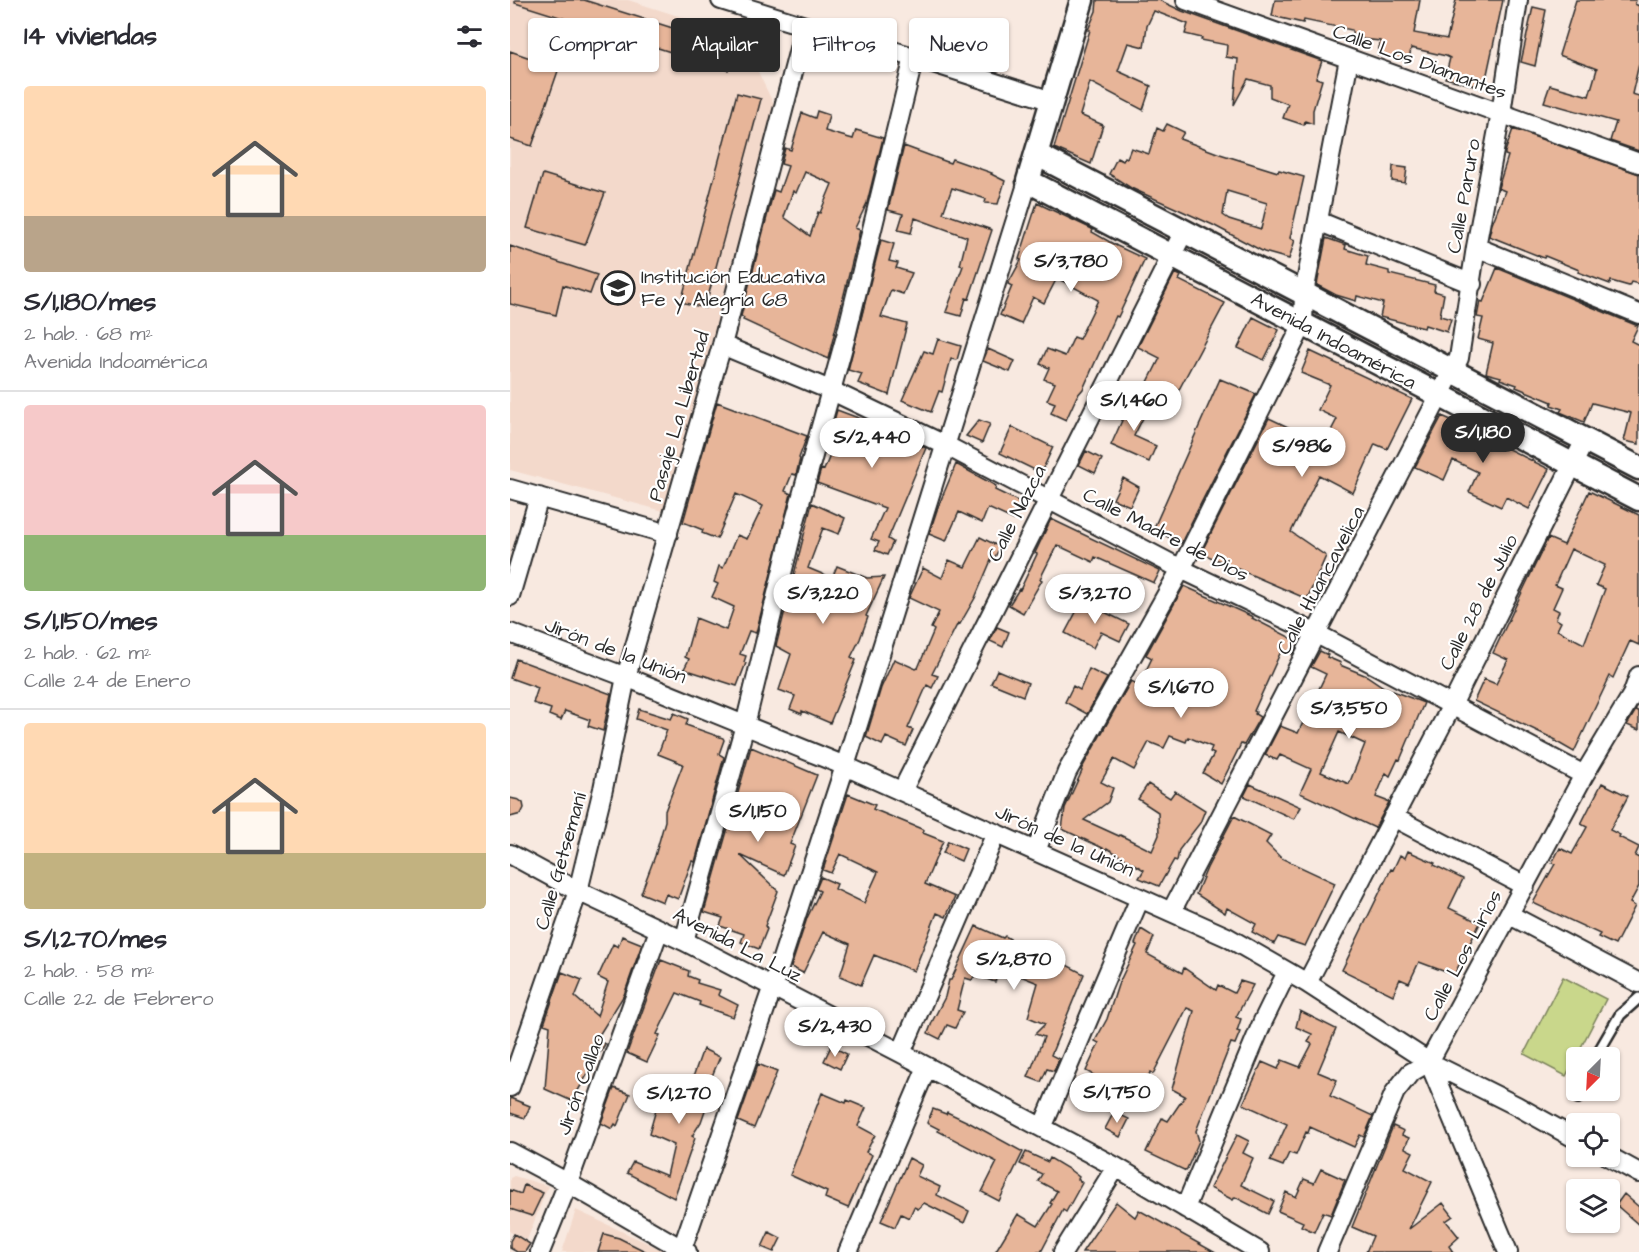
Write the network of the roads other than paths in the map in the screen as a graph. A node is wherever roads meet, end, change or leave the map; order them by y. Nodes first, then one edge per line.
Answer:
1 (721, 0) edge
2 (1082, 0) edge
3 (1186, 0) edge
4 (1518, 0) edge
5 (792, 22) edge
6 (1349, 59) junction
7 (793, 72) edge
8 (910, 72) edge
9 (961, 72) edge
10 (1052, 101) junction
11 (1501, 113) junction
12 (1036, 154) junction
13 (1639, 163) edge
14 (1028, 181) junction
15 (1318, 221) junction
16 (1184, 231) junction
17 (1476, 247) junction
18 (1171, 255) junction
19 (1472, 284) junction
20 (1304, 293) junction
21 (1639, 314) edge
22 (1303, 324) junction
23 (722, 345) junction
24 (1454, 371) junction
25 (830, 390) junction
26 (1441, 396) junction
27 (1585, 440) junction
28 (945, 445) junction
29 (1573, 464) junction
30 (1639, 468) edge
31 (510, 489) edge
32 (538, 497) junction
33 (1639, 499) edge
34 (1048, 500) junction
35 (668, 534) junction
36 (1181, 569) junction
37 (510, 596) edge
38 (510, 633) edge
39 (1317, 634) junction
40 (1639, 676) edge
41 (626, 677) junction
42 (1635, 696) edge
43 (1452, 705) junction
44 (745, 725) junction
45 (845, 766) junction
46 (1584, 775) junction
47 (902, 791) junction
48 (1393, 817) junction
49 (996, 833) junction
50 (1036, 851) junction
51 (510, 854) edge
52 (1525, 886) junction
53 (578, 891) junction
54 (1140, 898) junction
55 (1171, 912) junction
56 (1510, 915) junction
57 (659, 930) junction
58 (684, 941) junction
59 (1287, 972) junction
60 (1307, 983) junction
61 (1639, 983) edge
62 (773, 986) junction
63 (1639, 998) edge
64 (1601, 1047) edge
65 (902, 1053) junction
66 (1429, 1062) junction
67 (927, 1067) junction
68 (510, 1087) edge
69 (1042, 1128) junction
70 (1566, 1133) edge
71 (514, 1158) edge
72 (1620, 1163) edge
73 (1116, 1167) junction
74 (1639, 1173) edge
75 (568, 1183) junction
76 (1185, 1208) junction
77 (684, 1251) edge
78 (540, 1252) edge
79 (848, 1252) edge
80 (1063, 1252) edge
81 (1260, 1252) edge
82 (1327, 1252) edge
83 (1508, 1252) edge

1 - 5 street
2 - 10 street
3 - 6 street, Calle Los Diamantes
4 - 11 street, Calle Paruro
6 - 11 street, Calle Los Diamantes
6 - 15 street
7 - 23 street, Pasaje La Libertad
8 - 25 street
9 - 10 street
10 - 12 street
11 - 13 street, Calle Los Diamantes
11 - 17 street, Calle Paruro
12 - 14 street
12 - 16 street, Avenida Indoamérica
14 - 18 street, Avenida Indoamérica
14 - 28 street
15 - 19 street
15 - 20 street
16 - 18 street, Calle Nazca
16 - 20 street, Avenida Indoamérica
17 - 19 street, Calle Paruro
17 - 21 street
18 - 22 street, Avenida Indoamérica
18 - 34 street, Calle Nazca
19 - 24 street, Calle Paruro
20 - 22 street
20 - 24 street, Avenida Indoamérica
22 - 26 street, Avenida Indoamérica
22 - 36 street
23 - 25 street, Calle Madre de Dios
23 - 35 street, Pasaje La Libertad
24 - 26 street, Calle Paruro
24 - 27 street, Avenida Indoamérica
25 - 28 street, Calle Madre de Dios
25 - 44 street
26 - 29 street, Avenida Indoamérica
26 - 39 street, Calle Huancavelica
27 - 29 street, Calle 28 de Julio
27 - 30 street, Avenida Indoamérica
28 - 34 street, Calle Madre de Dios
28 - 45 street
29 - 33 street, Avenida Indoamérica
29 - 43 street, Calle 28 de Julio
31 - 32 street
32 - 35 street
32 - 37 street
34 - 36 street, Calle Madre de Dios
34 - 47 street, Calle Nazca
35 - 41 street, Pasaje La Libertad
36 - 39 street, Calle Madre de Dios
36 - 50 street
38 - 41 street, Jirón de la Unión
39 - 43 street, Calle Madre de Dios
39 - 55 street, Calle Huancavelica
40 - 42 street, Calle Los Lirios
41 - 44 street, Jirón de la Unión
41 - 53 street, Calle Getsemaní
42 - 46 street, Calle Los Lirios
43 - 46 street, Calle Madre de Dios
43 - 48 street, Calle 28 de Julio
44 - 45 street, Jirón de la Unión
44 - 58 street
45 - 47 street, Jirón de la Unión
45 - 62 street
46 - 52 street, Calle Los Lirios
47 - 49 street, Jirón de la Unión
48 - 52 street
48 - 60 street, Calle 28 de Julio
49 - 50 street, Jirón de la Unión
49 - 65 street
50 - 54 street, Jirón de la Unión
51 - 53 street, Avenida La Luz
52 - 56 street, Calle Los Lirios
53 - 57 street, Avenida La Luz
53 - 68 street, Calle Getsemaní
54 - 55 street, Jirón de la Unión
54 - 69 street
55 - 59 street, Jirón de la Unión
56 - 61 street
56 - 66 street, Calle Los Lirios
57 - 58 street, Avenida La Luz
57 - 75 street, Jirón Callao
58 - 62 street, Avenida La Luz
59 - 60 street, Jirón de la Unión
59 - 76 street
60 - 66 street, Jirón de la Unión
62 - 65 street, Avenida La Luz
62 - 77 street
63 - 64 lane
65 - 67 street, Avenida La Luz
66 - 70 street, Jirón de la Unión
66 - 82 street, Calle Los Lirios
66 - 83 street
67 - 69 street, Avenida La Luz
67 - 79 street
69 - 73 street, Avenida La Luz
71 - 75 street
72 - 74 street
73 - 76 street, Avenida La Luz
73 - 80 street
75 - 77 street
75 - 78 street, Jirón Callao
76 - 81 street, Avenida La Luz

